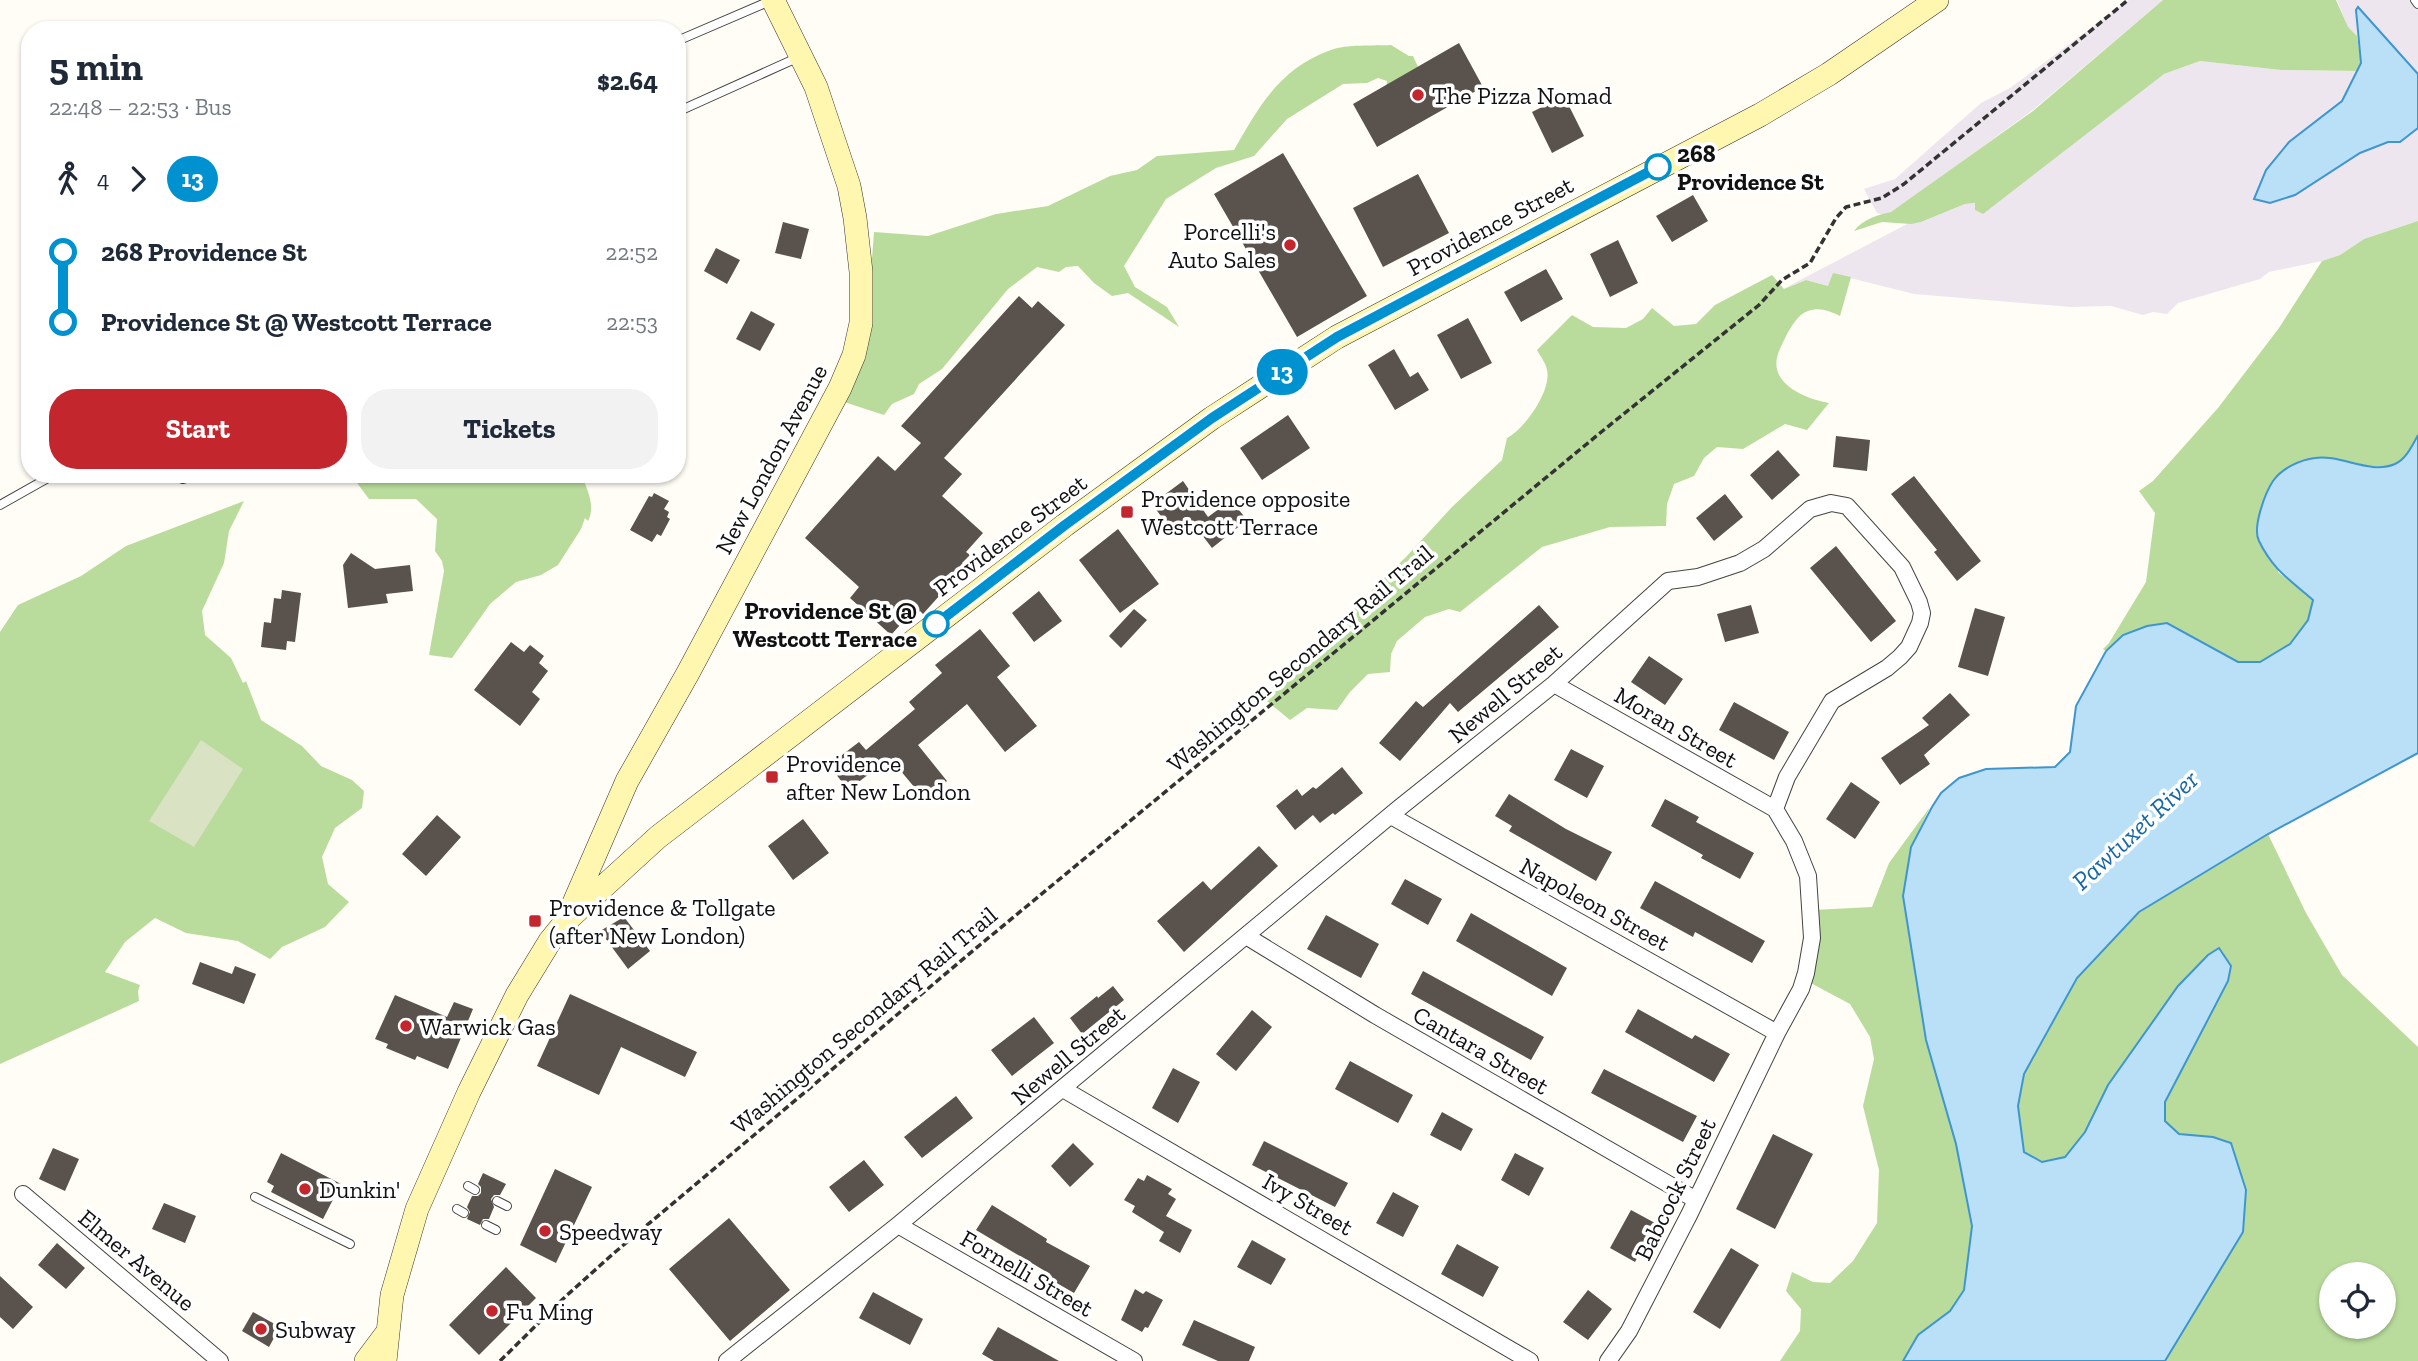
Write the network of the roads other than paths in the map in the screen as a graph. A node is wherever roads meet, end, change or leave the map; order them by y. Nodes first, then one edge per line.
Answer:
1 (773, 0) edge
2 (1937, 0) edge
3 (686, 37) edge
4 (801, 56) junction
5 (686, 108) edge
6 (39, 483) edge
7 (0, 505) edge
8 (1554, 684) junction
9 (1775, 810) junction
10 (1391, 816) junction
11 (567, 919) junction
12 (1246, 936) junction
13 (1777, 1032) junction
14 (1063, 1089) junction
15 (23, 1194) dead end
16 (256, 1197) dead end
17 (1696, 1200) junction
18 (497, 1201) dead end
19 (507, 1206) dead end
20 (898, 1224) junction
21 (486, 1225) dead end
22 (496, 1230) dead end
23 (349, 1244) dead end
24 (387, 1333) junction
25 (220, 1361) edge
26 (366, 1361) edge
27 (385, 1361) edge
28 (727, 1361) edge
29 (1134, 1361) edge
30 (1530, 1361) edge
31 (1608, 1361) edge

1 - 3 lane
1 - 4 main road, New London Avenue
2 - 11 main road, Providence Street
4 - 5 lane
4 - 11 main road, New London Avenue
6 - 7 lane
8 - 9 street, Moran Street
8 - 9 street, Newell Street
8 - 10 street, Newell Street
9 - 13 street
10 - 12 street, Newell Street
10 - 13 street, Napoleon Street
11 - 24 main road, Providence Street
12 - 14 street, Newell Street
12 - 17 street, Cantara Street
13 - 17 street, Babcock Street
14 - 20 street, Newell Street
14 - 30 street, Ivy Street
15 - 25 street, Elmer Avenue
16 - 23 lane
17 - 31 street, Babcock Street
18 - 19 lane
20 - 28 street, Newell Street
20 - 29 street, Fornelli Street
21 - 22 lane
24 - 26 main road
24 - 27 main road, Providence Street

